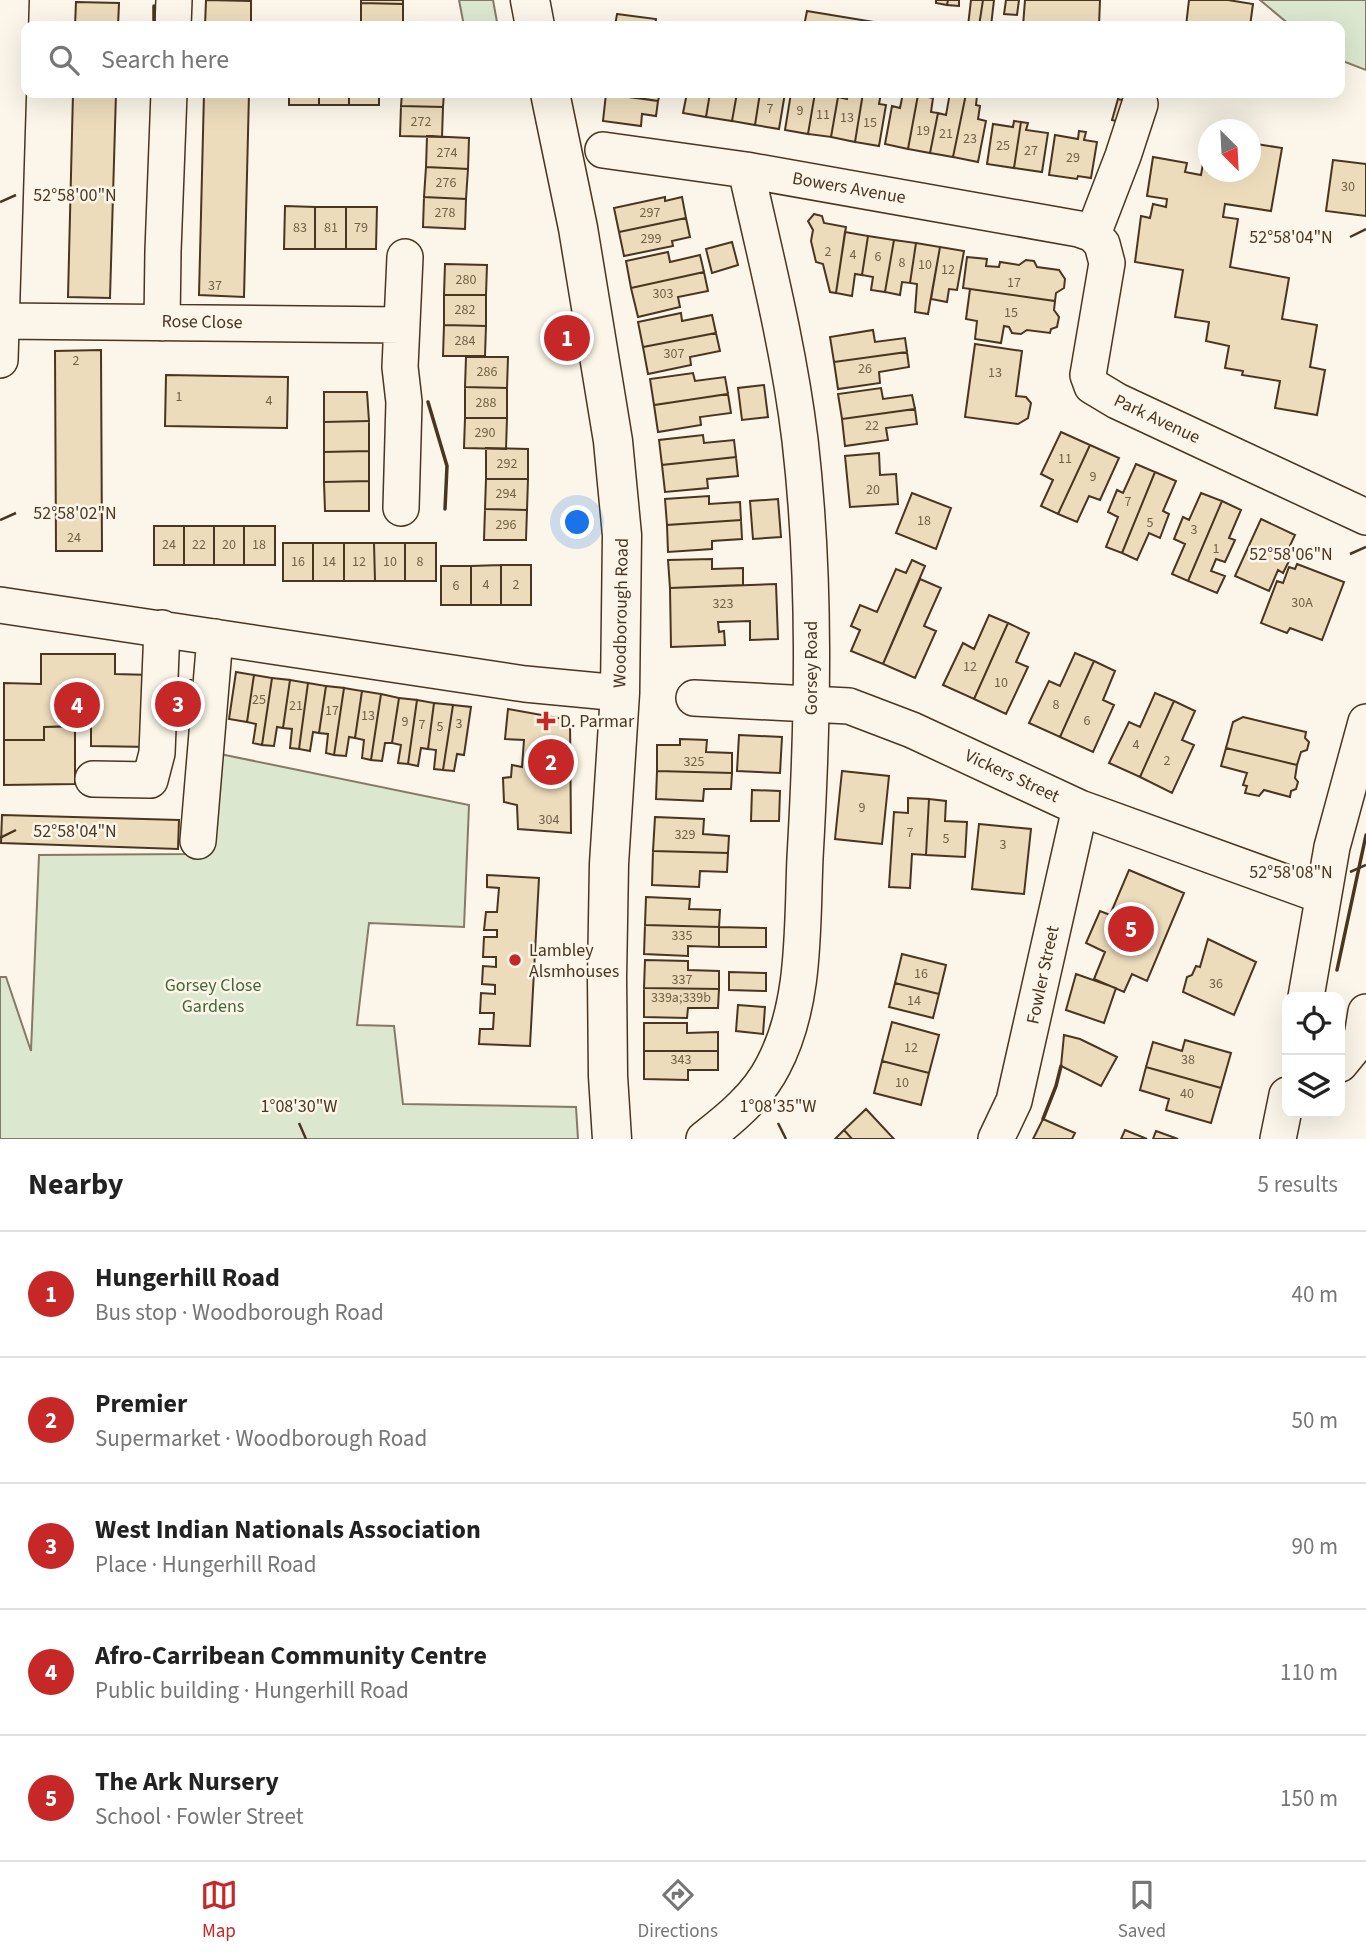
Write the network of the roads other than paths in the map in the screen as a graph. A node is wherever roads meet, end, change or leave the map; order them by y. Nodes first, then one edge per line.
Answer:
1 (11, 0) edge
2 (174, 0) edge
3 (530, 0) edge
4 (173, 21) edge
5 (534, 21) edge
6 (169, 98) edge
7 (551, 98) edge
8 (1140, 121) dead end
9 (603, 150) dead end
10 (746, 170) junction
11 (1093, 234) junction
12 (405, 257) dead end
13 (2, 321) junction
14 (162, 323) junction
15 (402, 325) junction
16 (0, 360) edge
17 (401, 508) dead end
18 (1366, 517) edge
19 (0, 605) edge
20 (162, 628) junction
21 (215, 637) junction
22 (620, 693) junction
23 (694, 698) dead end
24 (811, 703) junction
25 (1366, 722) edge
26 (93, 779) dead end
27 (1080, 808) junction
28 (198, 841) dead end
29 (1323, 896) junction
30 (1307, 992) edge
31 (1366, 1012) edge
32 (1345, 1058) edge
33 (1282, 1118) edge
34 (612, 1139) edge
35 (704, 1139) edge
36 (996, 1139) edge
37 (1278, 1139) edge

1 - 13 street
2 - 4 street
3 - 5 main road
6 - 14 street
7 - 22 main road, Woodborough Road
8 - 11 street
9 - 10 street, Bowers Avenue
10 - 11 street, Bowers Avenue
10 - 24 street, Gorsey Road
11 - 18 street, Park Avenue
12 - 15 street
13 - 14 street, Rose Close
13 - 16 street
14 - 15 street, Rose Close
15 - 17 street
19 - 20 street
20 - 21 street
20 - 26 street
21 - 22 street
21 - 28 street
22 - 34 main road, Woodborough Road
23 - 24 street, Vickers Street
24 - 27 street, Vickers Street
24 - 35 street, Gorsey Road
25 - 29 street
27 - 29 street, Vickers Street
27 - 36 street, Fowler Street
29 - 30 street
31 - 32 street
33 - 37 street

